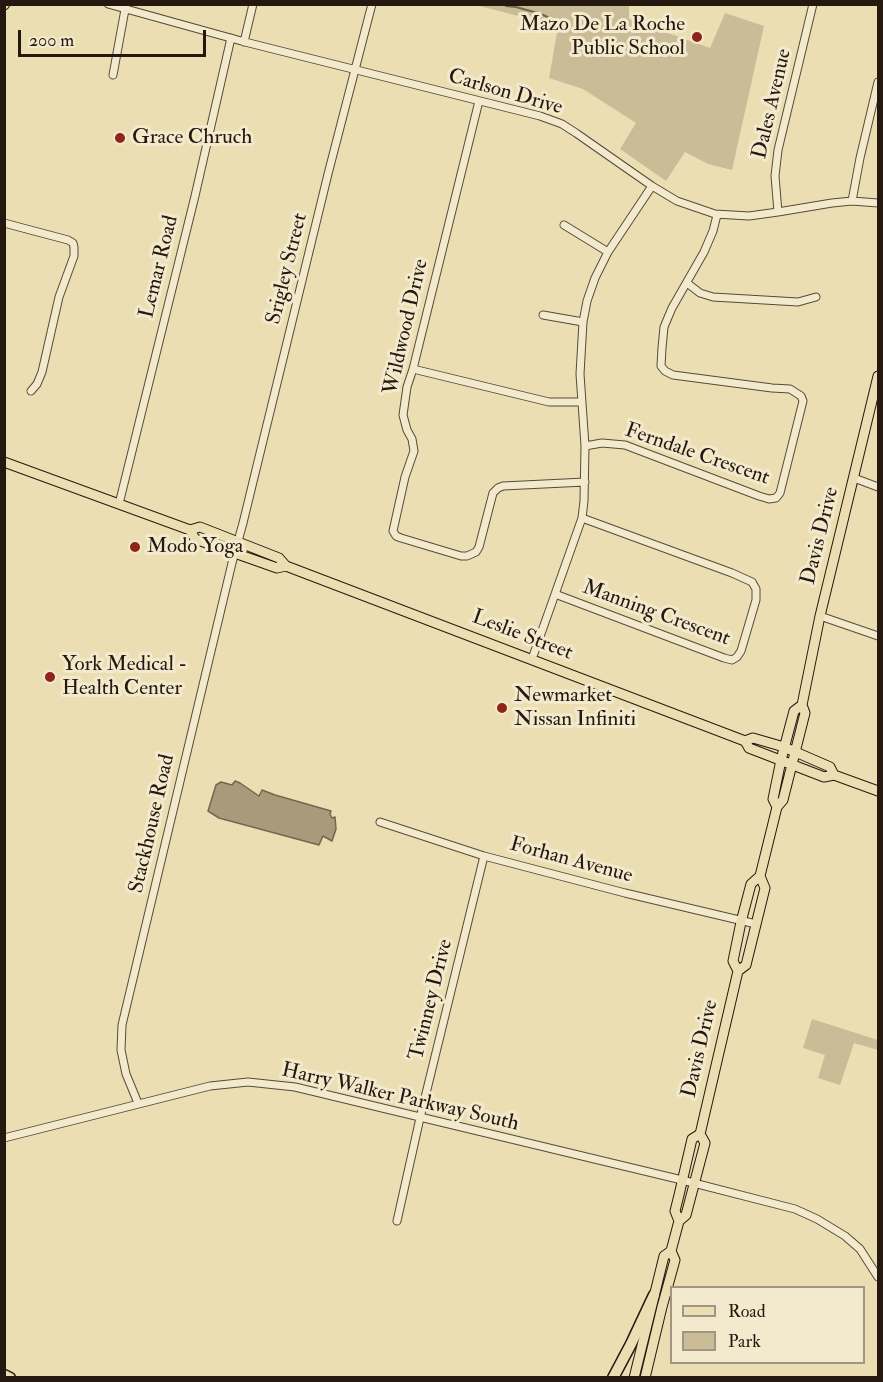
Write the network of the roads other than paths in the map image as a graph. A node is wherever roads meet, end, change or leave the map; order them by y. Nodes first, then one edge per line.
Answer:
1 (108, 4) edge
2 (253, 4) edge
3 (372, 4) edge
4 (813, 4) edge
5 (126, 7) edge
6 (231, 38) junction
7 (244, 42) junction
8 (356, 70) junction
9 (113, 75) dead end
10 (879, 82) edge
11 (479, 100) junction
12 (652, 186) junction
13 (852, 201) junction
14 (879, 203) edge
15 (778, 212) junction
16 (717, 215) junction
17 (4, 223) edge
18 (564, 225) dead end
19 (608, 252) junction
20 (687, 283) junction
21 (816, 297) dead end
22 (543, 315) dead end
23 (583, 322) junction
24 (413, 369) junction
25 (879, 376) edge
26 (31, 391) dead end
27 (581, 402) junction
28 (585, 446) junction
29 (4, 462) edge
30 (854, 478) junction
31 (585, 482) junction
32 (879, 488) edge
33 (118, 504) junction
34 (582, 518) junction
35 (237, 547) junction
36 (555, 594) junction
37 (820, 616) junction
38 (879, 636) edge
39 (532, 659) junction
40 (802, 705) junction
41 (745, 741) junction
42 (784, 747) junction
43 (796, 752) junction
44 (781, 760) junction
45 (793, 764) junction
46 (834, 775) junction
47 (879, 791) edge
48 (777, 807) junction
49 (380, 822) dead end
50 (484, 856) junction
51 (760, 876) junction
52 (741, 922) junction
53 (756, 924) junction
54 (738, 971) junction
55 (138, 1103) junction
56 (420, 1118) junction
57 (700, 1134) junction
58 (4, 1138) edge
59 (682, 1180) junction
60 (694, 1183) junction
61 (397, 1221) dead end
62 (679, 1221) junction
63 (671, 1251) junction
64 (879, 1277) edge
65 (654, 1295) junction
66 (4, 1375) edge
67 (10, 1377) edge
68 (613, 1377) edge
69 (634, 1377) edge
70 (645, 1377) edge

1 - 5 street, Carlson Drive
2 - 7 street
3 - 8 street, Srigley Street
4 - 15 street, Dales Avenue
5 - 6 street, Carlson Drive
5 - 9 street
6 - 7 street, Carlson Drive
6 - 33 street, Lemar Road
7 - 8 street, Carlson Drive
8 - 11 street, Carlson Drive
8 - 35 street, Srigley Street
10 - 13 street
11 - 12 street, Carlson Drive
11 - 24 street, Wildwood Drive
12 - 16 street, Carlson Drive
12 - 19 street
13 - 14 street, Carlson Drive
13 - 15 street, Carlson Drive
15 - 16 street, Carlson Drive
16 - 20 street, Ferndale Crescent
17 - 26 street
18 - 19 street
19 - 23 street
20 - 21 street
20 - 28 street, Ferndale Crescent
22 - 23 street
23 - 27 street
24 - 27 street
24 - 31 street, Wildwood Drive
25 - 30 main road, Davis Drive
27 - 28 street
28 - 31 street
29 - 33 main road, Leslie Street
30 - 32 street
30 - 37 main road, Davis Drive
31 - 34 street
33 - 35 main road, Leslie Street
34 - 36 street
34 - 36 street, Manning Crescent
35 - 39 main road, Leslie Street
35 - 55 street, Stackhouse Road
36 - 39 street
37 - 38 street
37 - 40 main road, Davis Drive
39 - 41 main road, Leslie Street
40 - 42 main road, Davis Drive
40 - 43 main road, Davis Drive
41 - 42 main road, Leslie Street
41 - 44 main road, Leslie Street
42 - 43 main road, Leslie Street
42 - 44 main road, Davis Drive
43 - 45 main road, Davis Drive
43 - 46 main road, Leslie Street
44 - 45 main road, Leslie Street
44 - 48 main road, Davis Drive
45 - 46 main road, Leslie Street
45 - 48 main road, Davis Drive
46 - 47 main road, Leslie Street
48 - 51 main road, Davis Drive
49 - 50 street, Forhan Avenue
50 - 52 street, Forhan Avenue
50 - 56 street, Twinney Drive
51 - 52 main road, Davis Drive
51 - 53 main road, Davis Drive
52 - 53 street, Forhan Avenue
52 - 54 main road, Davis Drive
53 - 54 main road, Davis Drive
54 - 57 main road, Davis Drive
55 - 56 street, Harry Walker Parkway South
55 - 58 street, Harry Walker Parkway South
56 - 59 street, Harry Walker Parkway South
56 - 61 street, Twinney Drive
57 - 59 main road, Davis Drive
57 - 60 main road, Davis Drive
59 - 60 street, Harry Walker Parkway South
59 - 62 main road, Davis Drive
60 - 62 main road, Davis Drive
60 - 64 street, Harry Walker Parkway South
62 - 63 main road, Davis Drive
63 - 65 main road, Davis Drive
63 - 70 main road, Davis Drive
65 - 68 highway
65 - 69 main road, Davis Drive
66 - 67 highway

